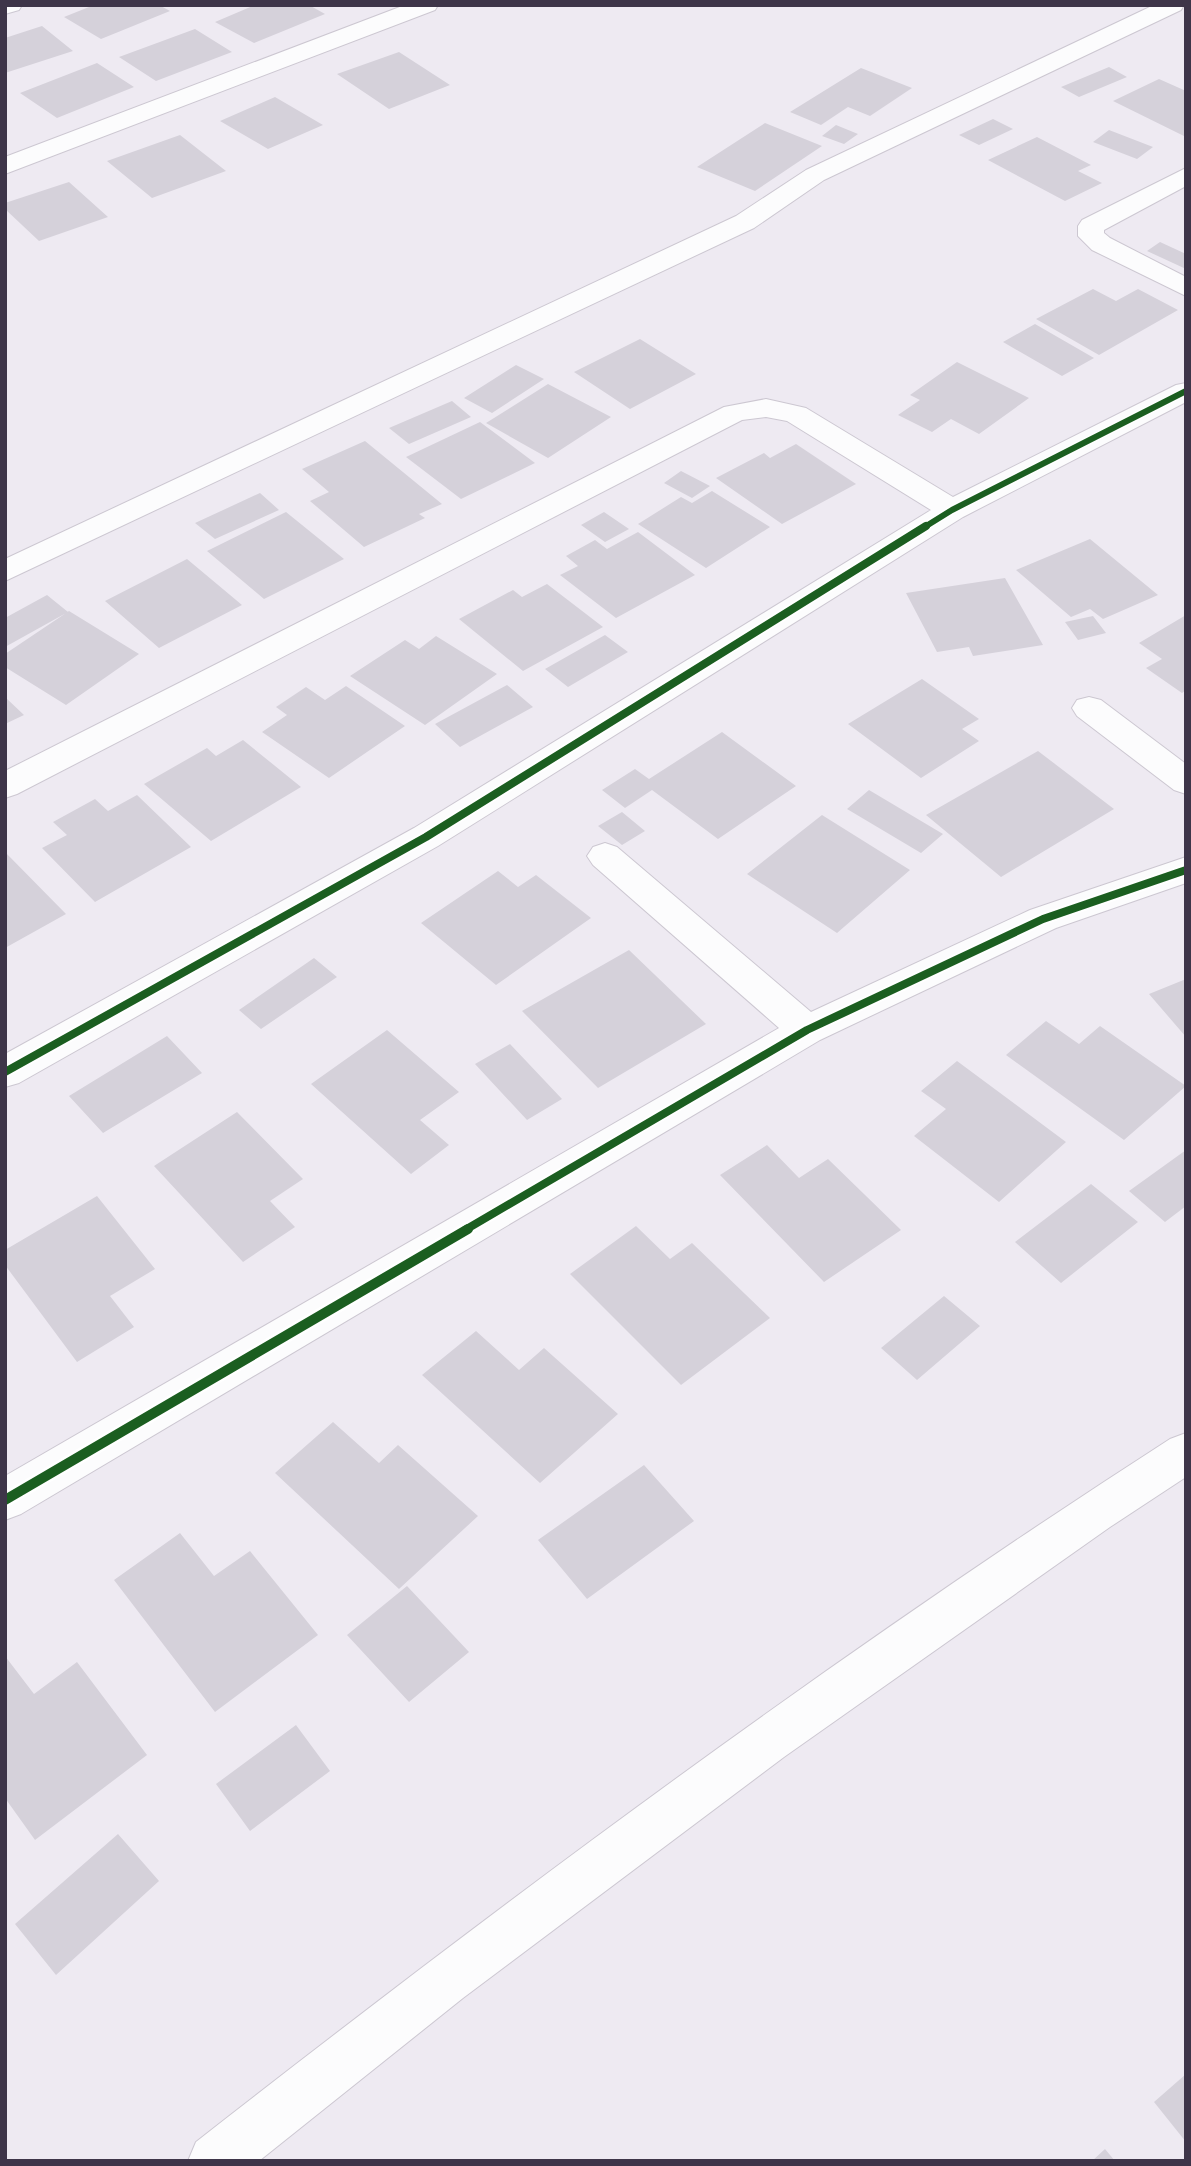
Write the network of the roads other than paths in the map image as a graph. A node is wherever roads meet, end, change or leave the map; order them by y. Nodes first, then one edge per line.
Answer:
1 (11, 5) edge
2 (427, 5) edge
3 (1174, 5) edge
4 (5, 8) edge
5 (5, 166) edge
6 (1186, 176) edge
7 (1186, 288) edge
8 (1186, 391) edge
9 (952, 510) junction
10 (5, 571) edge
11 (1088, 708) dead end
12 (1186, 782) edge
13 (5, 786) edge
14 (605, 856) dead end
15 (1186, 870) edge
16 (807, 1030) junction
17 (5, 1072) edge
18 (1186, 1453) edge
19 (5, 1500) edge
20 (215, 2161) edge

1 - 4 street
2 - 5 street
3 - 10 street
6 - 7 street
8 - 9 street
9 - 13 street
9 - 17 street
11 - 12 street
14 - 16 street
15 - 16 street
16 - 19 street
18 - 20 street

